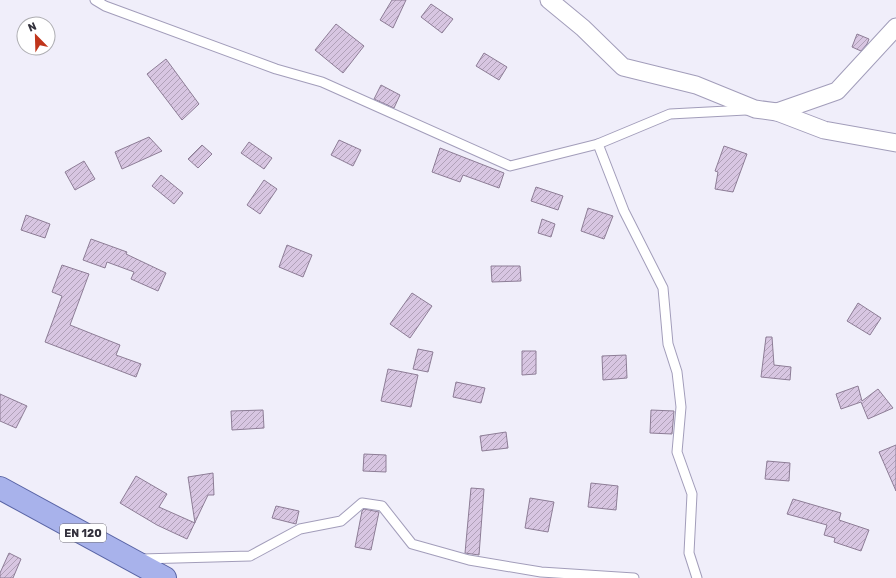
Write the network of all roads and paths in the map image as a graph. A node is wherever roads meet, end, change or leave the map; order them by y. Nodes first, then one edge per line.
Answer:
1 (95, 0) edge
2 (549, 0) edge
3 (896, 28) edge
4 (756, 109) junction
5 (777, 112) junction
6 (896, 143) edge
7 (598, 144) junction
8 (0, 488) edge
9 (132, 560) junction
10 (165, 578) edge
11 (634, 578) edge
12 (696, 578) edge

1 - 7 lane
2 - 4 street
3 - 5 street
4 - 5 street
4 - 7 lane
5 - 6 street
7 - 12 lane
8 - 9 main road, EN 120
9 - 10 main road, EN 120
9 - 11 lane

